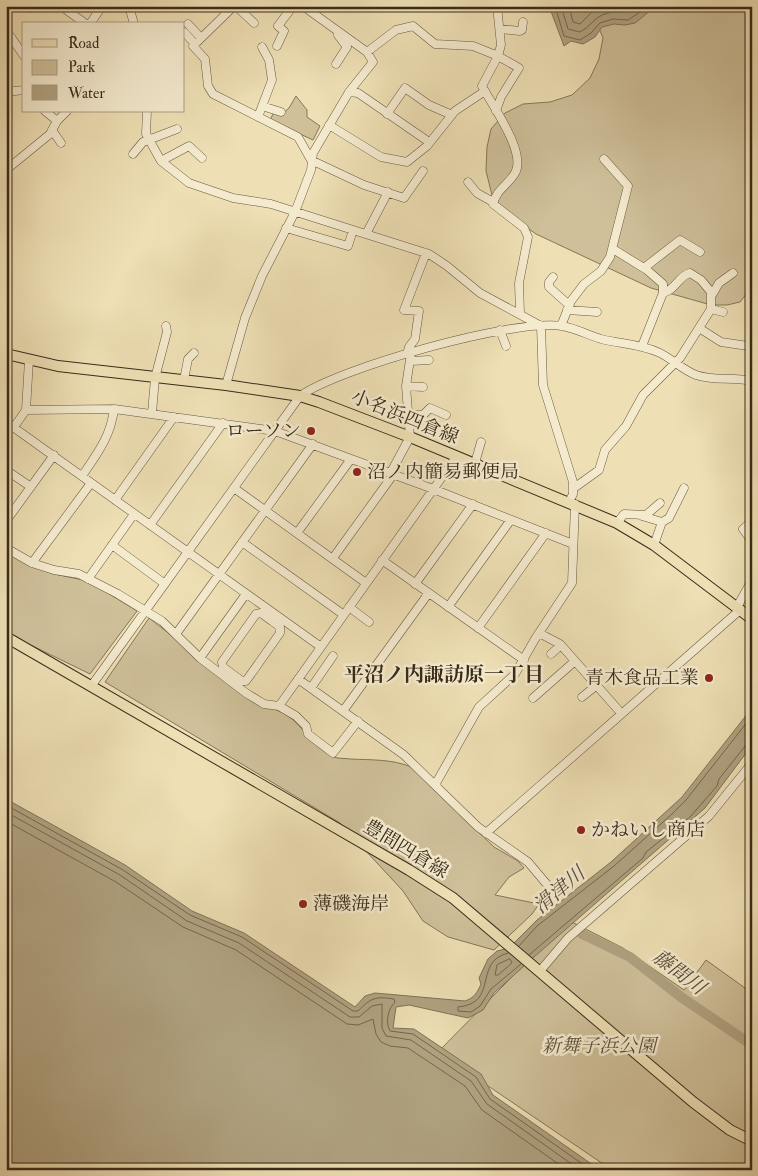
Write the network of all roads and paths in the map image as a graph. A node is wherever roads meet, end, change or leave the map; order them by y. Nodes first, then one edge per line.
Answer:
1 (61, 6) edge
2 (102, 6) edge
3 (129, 6) edge
4 (235, 6) edge
5 (293, 6) edge
6 (303, 6) edge
7 (497, 6) edge
8 (83, 22) edge
9 (91, 22) edge
10 (133, 22) edge
11 (523, 22) dead end
12 (254, 23) dead end
13 (188, 24) dead end
14 (336, 29) junction
15 (6, 30) edge
16 (500, 30) junction
17 (185, 33) edge
18 (202, 38) junction
19 (194, 45) junction
20 (185, 46) edge
21 (262, 46) dead end
22 (277, 46) dead end
23 (367, 52) junction
24 (22, 53) edge
25 (498, 56) junction
26 (336, 64) dead end
27 (22, 91) edge
28 (485, 91) junction
29 (6, 92) edge
30 (349, 92) junction
31 (262, 106) junction
32 (496, 111) junction
33 (46, 112) edge
34 (66, 112) edge
35 (147, 112) edge
36 (281, 112) dead end
37 (387, 114) junction
38 (452, 115) junction
39 (258, 117) junction
40 (57, 121) junction
41 (329, 125) junction
42 (177, 128) dead end
43 (52, 130) junction
44 (150, 140) junction
45 (60, 142) dead end
46 (429, 142) junction
47 (132, 154) dead end
48 (202, 158) dead end
49 (604, 159) dead end
50 (312, 160) junction
51 (161, 161) junction
52 (6, 170) edge
53 (423, 171) dead end
54 (468, 182) dead end
55 (388, 192) junction
56 (493, 202) junction
57 (295, 212) junction
58 (286, 228) junction
59 (353, 230) junction
60 (366, 234) junction
61 (613, 249) junction
62 (700, 252) dead end
63 (426, 253) junction
64 (644, 268) junction
65 (733, 273) dead end
66 (553, 277) dead end
67 (663, 293) junction
68 (712, 295) junction
69 (568, 307) junction
70 (711, 309) junction
71 (598, 312) dead end
72 (723, 312) dead end
73 (520, 314) junction
74 (166, 326) dead end
75 (541, 326) junction
76 (561, 326) junction
77 (699, 328) junction
78 (500, 330) junction
79 (506, 346) dead end
80 (642, 346) junction
81 (748, 346) dead end
82 (194, 353) dead end
83 (6, 354) edge
84 (410, 356) junction
85 (29, 360) junction
86 (429, 360) dead end
87 (675, 362) junction
88 (155, 378) junction
89 (184, 380) junction
90 (752, 380) edge
91 (226, 385) junction
92 (406, 386) junction
93 (423, 387) dead end
94 (300, 396) junction
95 (752, 407) edge
96 (114, 409) junction
97 (26, 410) junction
98 (752, 411) edge
99 (152, 413) junction
100 (407, 415) junction
101 (446, 415) dead end
102 (174, 417) junction
103 (6, 422) edge
104 (224, 423) junction
105 (14, 426) junction
106 (275, 431) junction
107 (410, 437) junction
108 (482, 442) dead end
109 (313, 444) junction
110 (54, 455) junction
111 (457, 456) junction
112 (351, 460) junction
113 (475, 463) junction
114 (6, 470) edge
115 (391, 474) junction
116 (82, 476) junction
117 (91, 482) junction
118 (31, 487) junction
119 (234, 488) junction
120 (574, 488) junction
121 (684, 488) dead end
122 (433, 489) junction
123 (115, 500) junction
124 (572, 503) junction
125 (472, 504) junction
126 (660, 504) dead end
127 (265, 510) junction
128 (134, 514) junction
129 (642, 516) junction
130 (7, 521) edge
131 (510, 521) junction
132 (752, 521) edge
133 (662, 522) junction
134 (616, 523) junction
135 (150, 525) junction
136 (298, 533) junction
137 (546, 534) junction
138 (752, 541) edge
139 (242, 542) junction
140 (574, 544) junction
141 (112, 545) junction
142 (654, 545) junction
143 (6, 548) edge
144 (188, 552) junction
145 (332, 558) junction
146 (382, 560) junction
147 (32, 563) junction
148 (219, 574) junction
149 (88, 579) junction
150 (752, 580) edge
151 (366, 583) junction
152 (165, 584) junction
153 (415, 584) junction
154 (246, 594) junction
155 (428, 594) junction
156 (349, 607) junction
157 (448, 607) junction
158 (738, 608) junction
159 (145, 612) junction
160 (344, 615) junction
161 (274, 618) junction
162 (752, 619) edge
163 (369, 622) dead end
164 (478, 628) junction
165 (539, 633) junction
166 (176, 634) junction
167 (6, 637) edge
168 (561, 646) junction
169 (321, 647) junction
170 (551, 654) dead end
171 (333, 656) dead end
172 (200, 658) junction
173 (524, 660) junction
174 (575, 661) junction
175 (298, 679) junction
176 (92, 685) junction
177 (597, 685) junction
178 (310, 688) junction
179 (582, 697) dead end
180 (533, 698) dead end
181 (279, 706) junction
182 (343, 711) junction
183 (621, 713) junction
184 (358, 721) junction
185 (752, 763) edge
186 (435, 785) junction
187 (486, 833) junction
188 (550, 888) dead end
189 (537, 968) junction
190 (752, 1141) edge

1 - 8 street
2 - 9 street
3 - 10 street
4 - 12 street
4 - 18 street
5 - 22 street
6 - 14 street
7 - 16 street
11 - 16 street
13 - 18 street
14 - 23 street
14 - 26 street
15 - 24 street
16 - 25 street
17 - 19 street
18 - 19 street
19 - 20 street
19 - 39 street
21 - 31 street
23 - 25 street
23 - 30 street
25 - 28 street
25 - 32 street
27 - 29 street
28 - 32 street
28 - 38 street
30 - 37 street
30 - 41 street
31 - 36 street
31 - 39 street
32 - 56 street
33 - 40 street
34 - 40 street
35 - 44 street
37 - 38 street
37 - 46 street
38 - 46 street
39 - 50 street
40 - 43 street
41 - 46 street
41 - 50 street
42 - 44 street
43 - 45 street
43 - 52 street
44 - 47 street
44 - 51 street
48 - 51 street
49 - 61 street
50 - 55 street
50 - 57 street
51 - 57 street
53 - 55 street
54 - 56 street
55 - 60 street
56 - 73 street
57 - 58 street
57 - 59 street
58 - 59 street
58 - 91 street
59 - 60 street
60 - 63 street
61 - 64 street
61 - 69 street
62 - 64 street
63 - 73 street
63 - 84 street
64 - 67 street
65 - 68 street
66 - 69 street
67 - 68 street
67 - 80 street
68 - 70 street
69 - 71 street
69 - 76 street
70 - 72 street
70 - 77 street
73 - 75 street
74 - 88 street
75 - 76 street
75 - 78 street
75 - 120 street
76 - 80 street
77 - 81 street
77 - 87 street
78 - 79 street
78 - 84 street
80 - 87 street
82 - 89 street
83 - 85 main road, 小名浜四倉線
84 - 86 street
84 - 92 street
84 - 94 street
85 - 88 main road, 小名浜四倉線
85 - 97 street
87 - 90 street
87 - 120 street
88 - 89 main road, 小名浜四倉線
88 - 99 street
89 - 91 main road, 小名浜四倉線
91 - 94 main road, 小名浜四倉線
92 - 93 street
92 - 100 street
94 - 106 street
94 - 107 main road, 小名浜四倉線
95 - 98 street
96 - 97 street
96 - 99 street
96 - 116 street
97 - 105 street
99 - 102 street
100 - 101 street
100 - 107 street
102 - 104 street
102 - 123 street
103 - 105 street
104 - 106 street
104 - 135 street
105 - 110 street
106 - 109 street
106 - 119 street
107 - 111 main road, 小名浜四倉線
107 - 115 street
108 - 113 street
109 - 112 street
109 - 127 street
110 - 116 street
110 - 118 street
111 - 113 main road, 小名浜四倉線
111 - 122 street
112 - 115 street
112 - 136 street
113 - 124 main road, 小名浜四倉線
114 - 118 street
115 - 122 street
115 - 145 street
116 - 117 street
117 - 123 street
117 - 147 street
118 - 130 street
119 - 127 street
119 - 144 street
120 - 124 street
121 - 133 street
122 - 125 street
122 - 146 street
123 - 128 street
124 - 134 main road, 小名浜四倉線
124 - 140 street
125 - 131 street
125 - 153 street
126 - 129 street
127 - 136 street
127 - 139 street
128 - 135 street
128 - 141 street
129 - 133 street
129 - 134 street
131 - 137 street
131 - 157 street
132 - 138 street
133 - 142 street
134 - 142 main road, 小名浜四倉線
135 - 144 street
136 - 145 street
137 - 140 street
137 - 164 street
139 - 148 street
139 - 160 street
140 - 165 street
141 - 149 street
141 - 152 street
142 - 158 main road, 小名浜四倉線
143 - 147 street
144 - 148 street
144 - 152 street
145 - 151 street
146 - 151 street
146 - 153 street
147 - 149 street
148 - 154 street
148 - 166 street
149 - 159 street
150 - 158 street
151 - 156 street
152 - 159 street
153 - 155 street
154 - 161 street
154 - 172 street
155 - 157 street
155 - 182 street
156 - 160 street
156 - 163 street
157 - 164 street
158 - 162 main road, 小名浜四倉線
158 - 183 street
159 - 166 street
159 - 176 street
160 - 169 street
161 - 161 street
161 - 169 street
164 - 173 street
165 - 168 street
165 - 173 street
166 - 172 street
167 - 176 main road, 豊間四倉線
168 - 170 street
168 - 174 street
169 - 175 street
171 - 178 street
172 - 181 street
173 - 186 street
174 - 177 street
174 - 180 street
175 - 178 street
175 - 181 street
176 - 189 main road, 豊間四倉線
177 - 179 street
177 - 183 street
178 - 182 street
181 - 184 street
182 - 184 street
183 - 187 street
184 - 186 street
185 - 189 street
186 - 187 street
187 - 188 street
189 - 190 main road, 豊間四倉線

